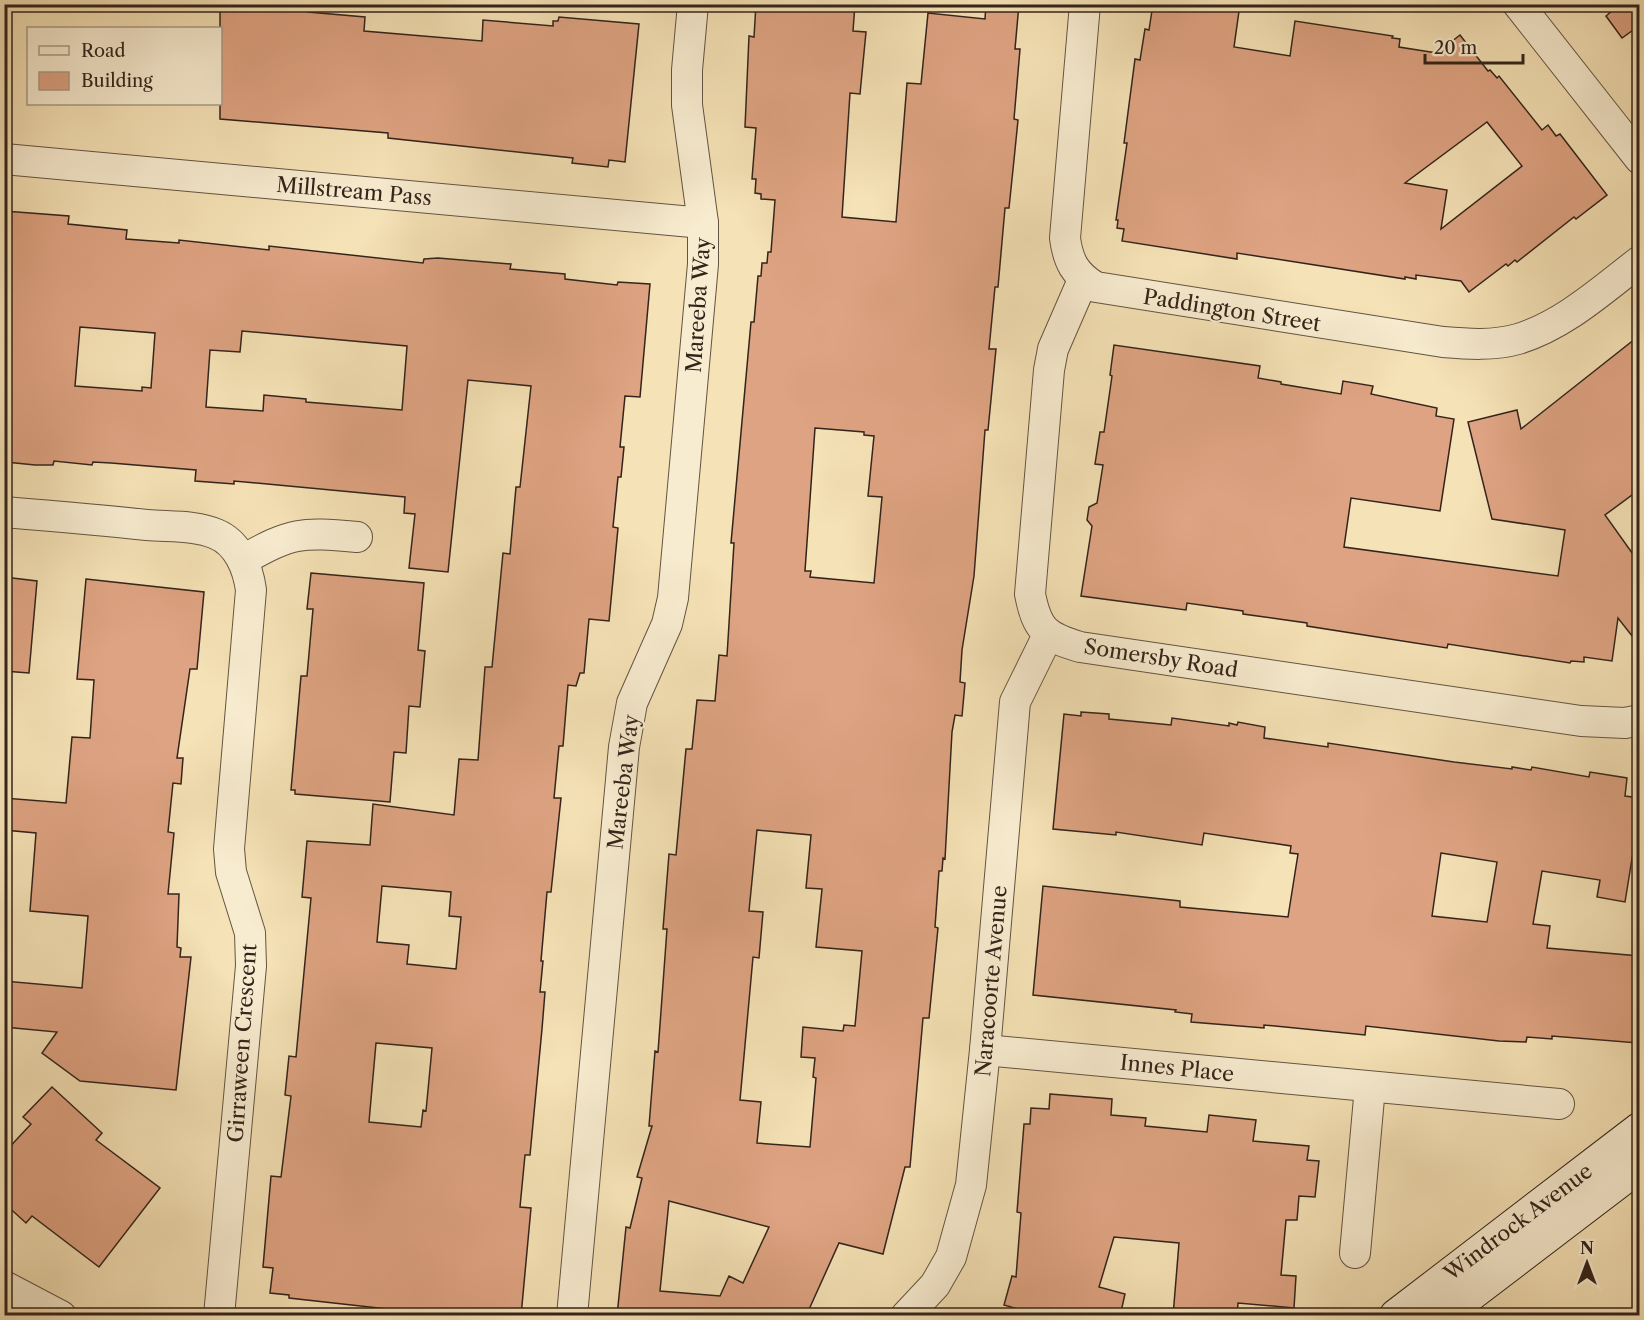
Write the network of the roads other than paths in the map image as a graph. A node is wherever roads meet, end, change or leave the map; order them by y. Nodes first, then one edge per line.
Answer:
1 (693, 4) edge
2 (1085, 4) edge
3 (1518, 4) edge
4 (4, 159) edge
5 (1640, 159) edge
6 (703, 223) junction
7 (1640, 261) edge
8 (1083, 280) junction
9 (4, 512) edge
10 (357, 537) dead end
11 (243, 560) junction
12 (1048, 635) junction
13 (1640, 720) edge
14 (985, 1050) junction
15 (1370, 1087) junction
16 (1559, 1104) dead end
17 (1640, 1129) edge
18 (1640, 1165) edge
19 (1355, 1253) dead end
20 (4, 1286) edge
21 (61, 1316) edge
22 (219, 1316) edge
23 (572, 1316) edge
24 (906, 1316) edge
25 (1396, 1316) edge
26 (1442, 1316) edge

1 - 6 street, Mareeba Way
2 - 8 street
3 - 5 street
4 - 6 street, Millstream Pass
6 - 23 street, Mareeba Way
7 - 8 street, Paddington Street
8 - 12 street
9 - 11 street, Girraween Crescent
10 - 11 street
11 - 22 street, Girraween Crescent
12 - 13 street, Somersby Road
12 - 14 street, Naracoorte Avenue
14 - 15 street, Innes Place
14 - 24 street, Naracoorte Avenue
15 - 16 street, Innes Place
15 - 19 street
17 - 25 street, Windrock Avenue
18 - 26 street, Windrock Avenue
20 - 21 street

